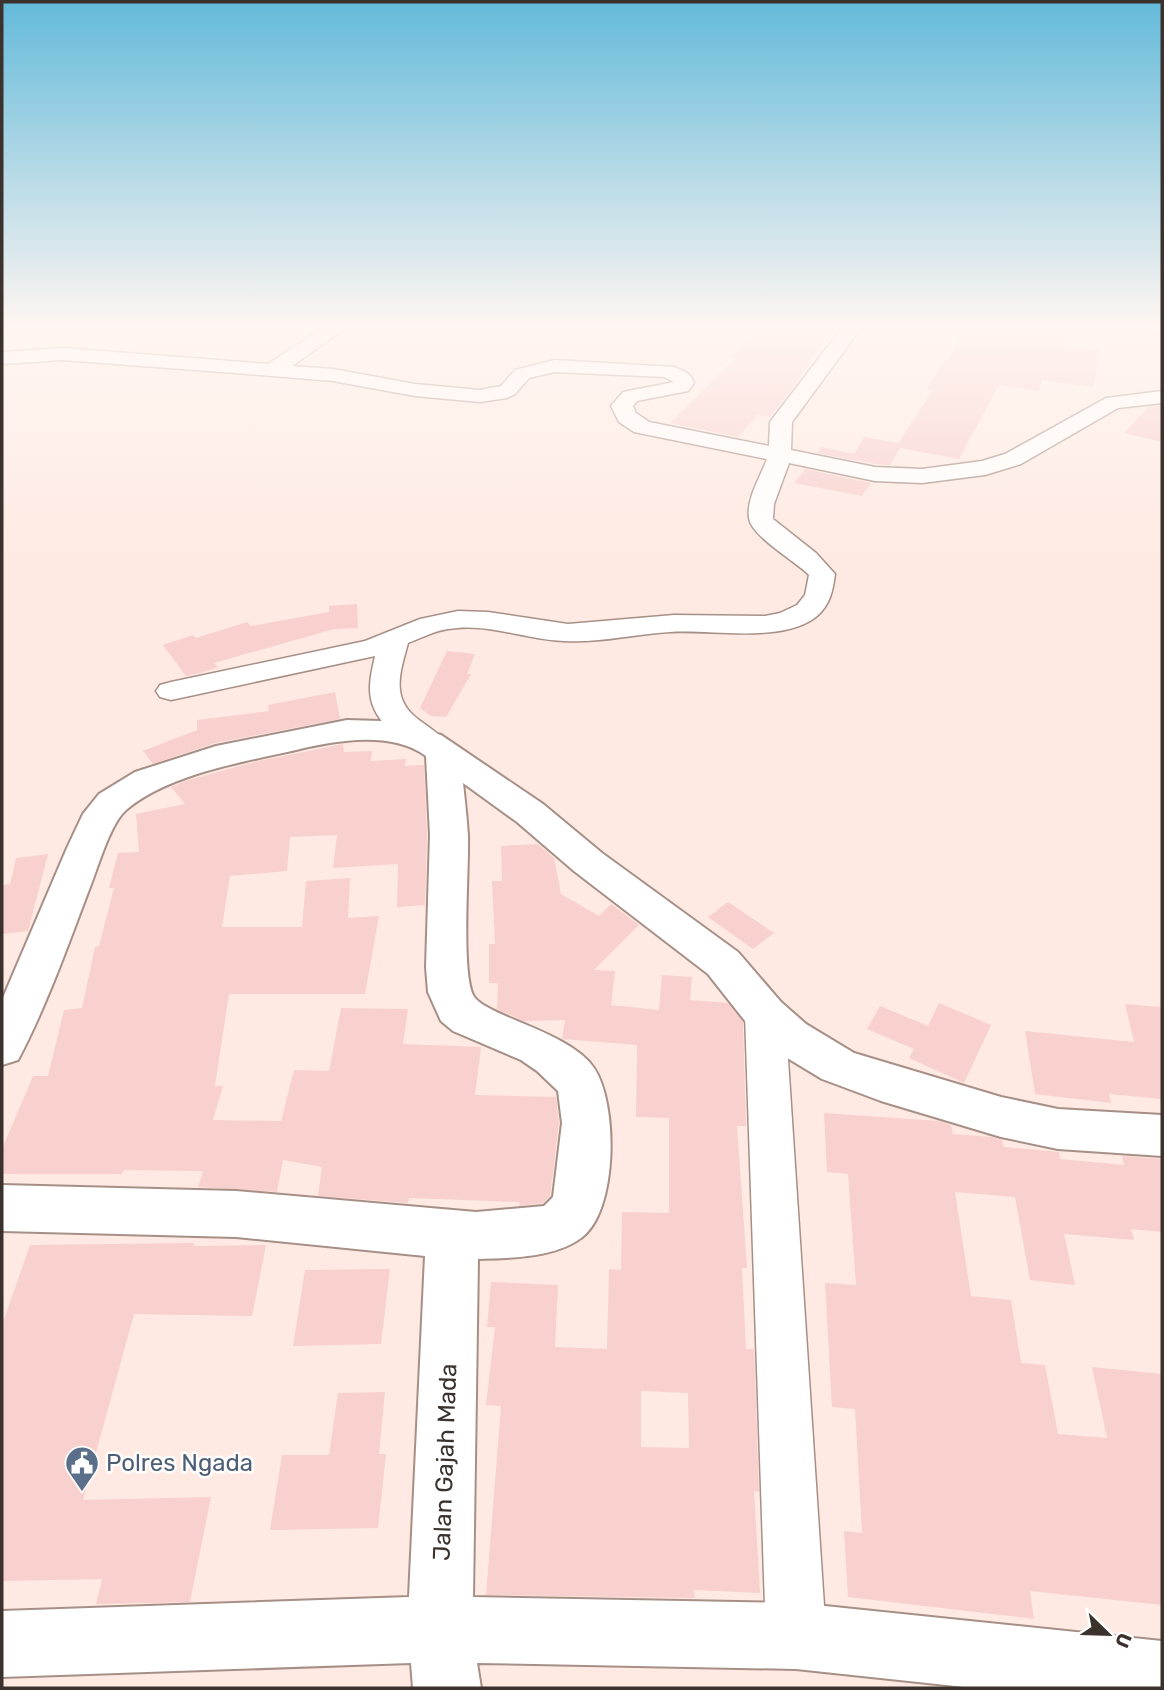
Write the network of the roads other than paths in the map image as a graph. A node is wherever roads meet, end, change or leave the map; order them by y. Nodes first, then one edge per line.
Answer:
1 (622, 407) edge
2 (792, 407) edge
3 (1102, 407) edge
4 (780, 456) junction
5 (395, 638) junction
6 (171, 691) dead end
7 (436, 748) junction
8 (765, 1014) junction
9 (2, 1047) edge
10 (1162, 1135) edge
11 (2, 1208) edge
12 (452, 1236) junction
13 (796, 1636) junction
14 (2, 1644) edge
15 (443, 1659) edge
16 (1162, 1675) edge

1 - 4 street
2 - 4 street
3 - 4 street
4 - 5 street
5 - 6 street
5 - 7 street
7 - 8 street
7 - 9 street
7 - 12 street
8 - 10 street
8 - 13 street
11 - 12 street
12 - 15 street, Jalan Gajah Mada
13 - 15 street
13 - 16 street
14 - 15 street

